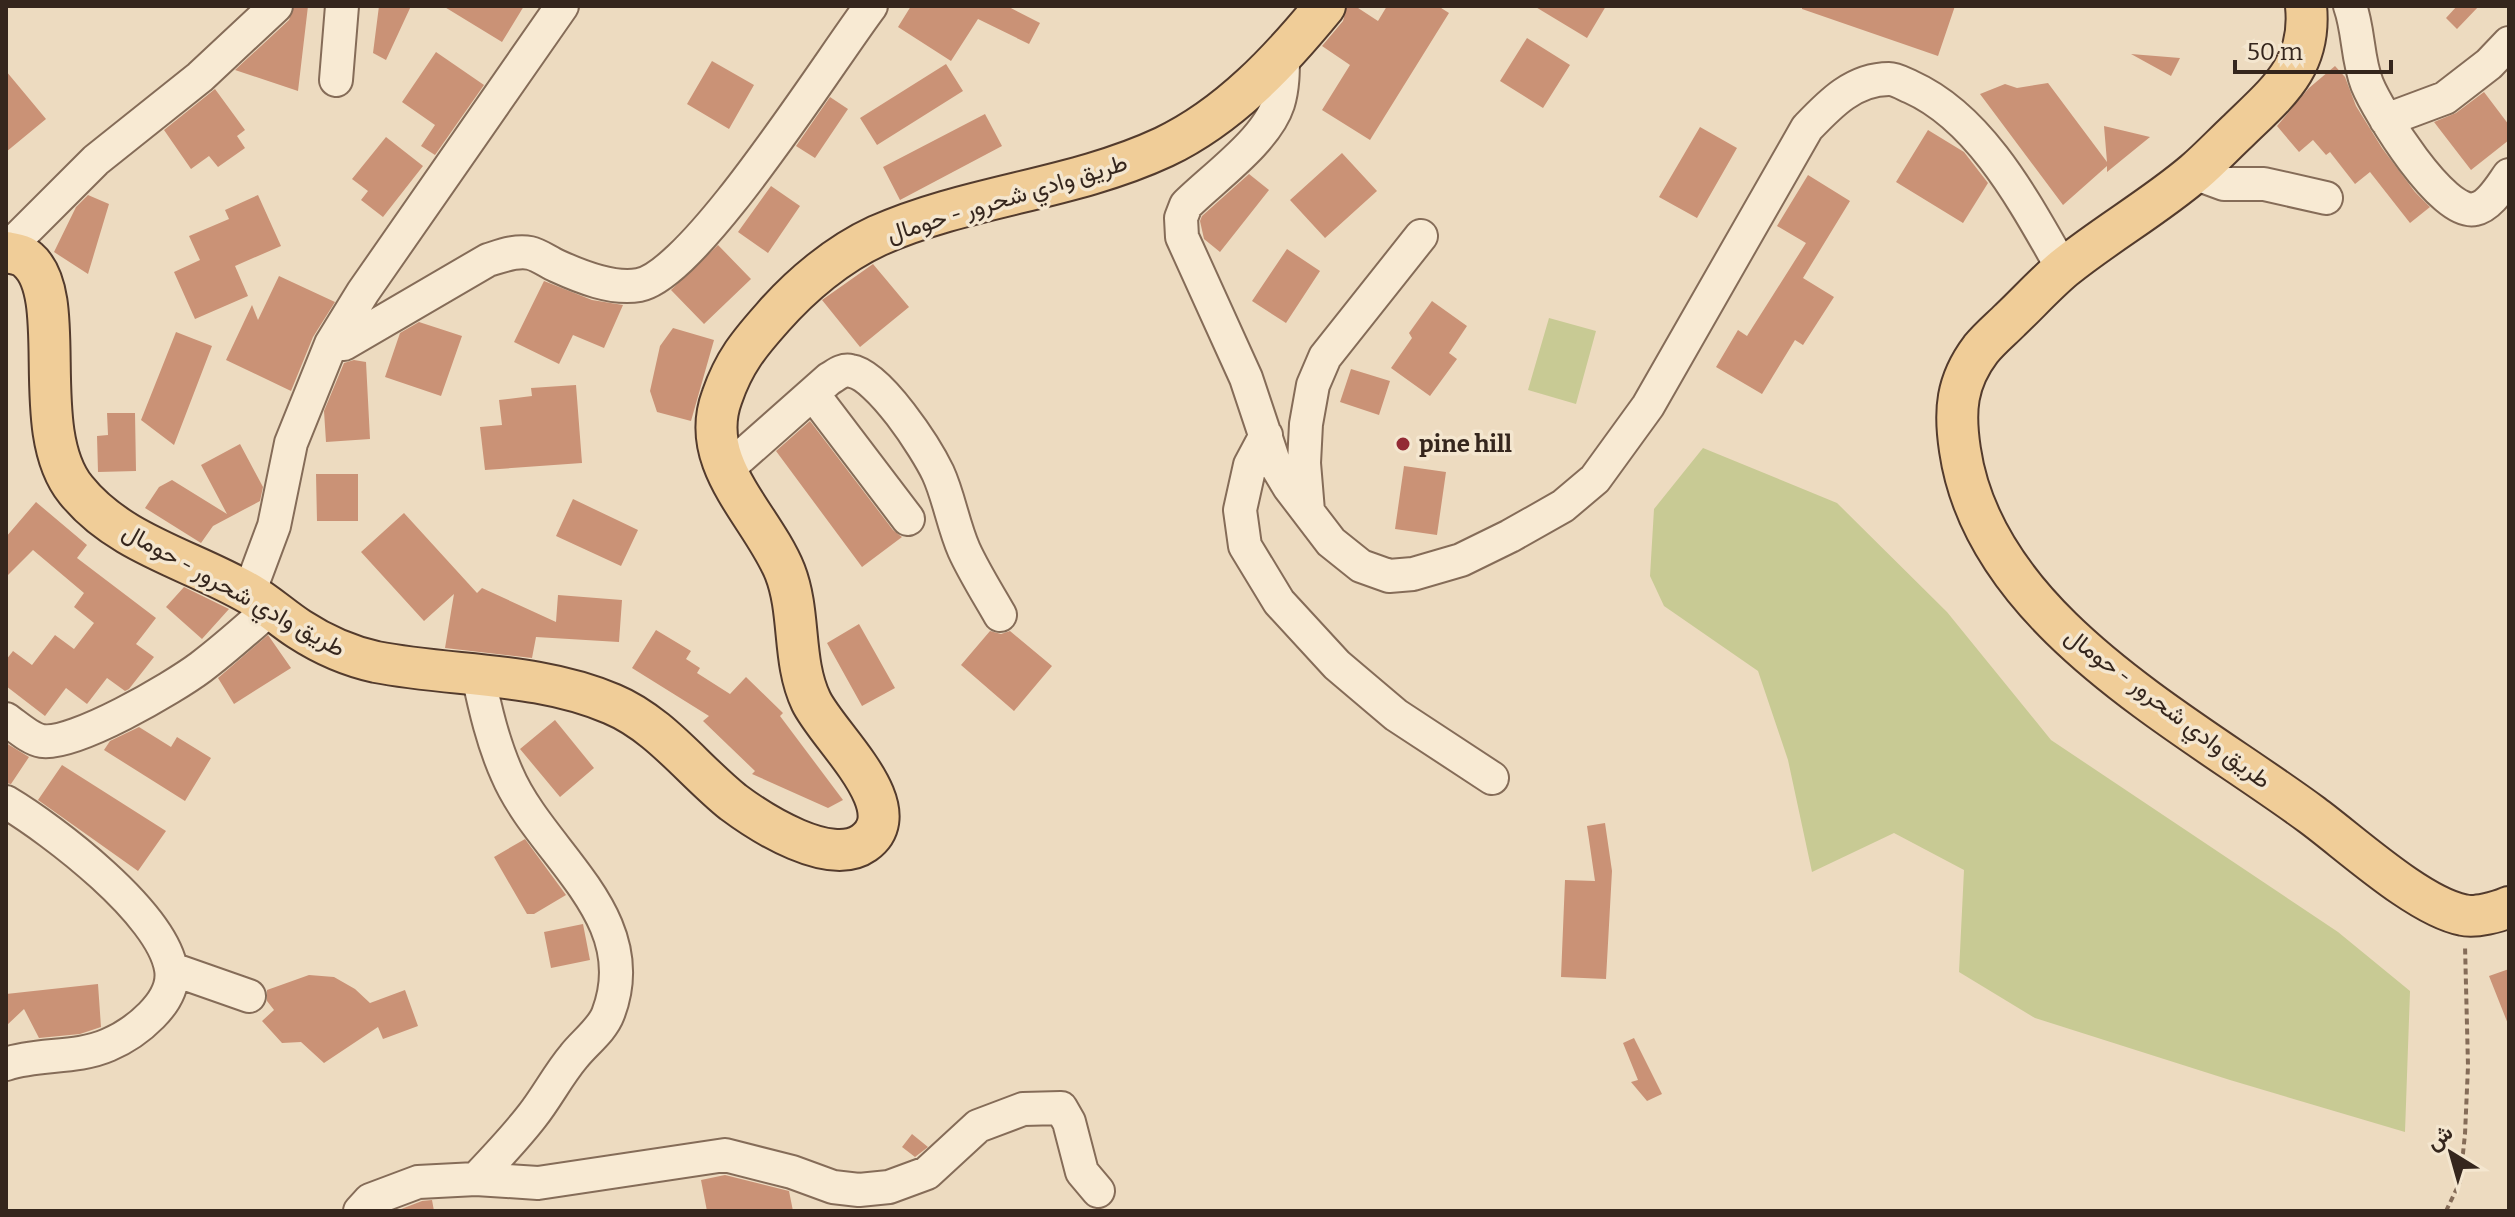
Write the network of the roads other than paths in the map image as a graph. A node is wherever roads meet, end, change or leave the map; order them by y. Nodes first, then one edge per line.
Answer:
1 (276, 6) edge
2 (342, 6) edge
3 (562, 6) edge
4 (871, 6) edge
5 (1325, 6) edge
6 (2306, 6) edge
7 (2350, 6) edge
8 (1294, 34) edge
9 (2509, 43) edge
10 (336, 80) dead end
11 (2386, 120) junction
12 (2194, 173) junction
13 (2509, 175) edge
14 (2326, 198) dead end
15 (1421, 236) dead end
16 (6, 251) edge
17 (2063, 269) junction
18 (331, 344) junction
19 (813, 394) junction
20 (1266, 435) junction
21 (725, 471) junction
22 (1308, 514) junction
23 (908, 519) dead end
24 (260, 601) junction
25 (1000, 615) dead end
26 (478, 675) junction
27 (6, 719) edge
28 (1492, 778) dead end
29 (6, 802) edge
30 (2509, 907) edge
31 (172, 969) junction
32 (249, 996) dead end
33 (6, 1064) edge
34 (476, 1179) junction
35 (1098, 1191) dead end
36 (360, 1211) edge

1 - 16 street
2 - 10 street
3 - 18 street
4 - 18 street
5 - 8 main road, طريق وادي شحرور - حومال
6 - 12 main road, طريق وادي شحرور - حومال
7 - 11 street
8 - 20 street
8 - 21 main road, طريق وادي شحرور - حومال
9 - 11 street
11 - 13 street
12 - 14 street
12 - 17 main road, طريق وادي شحرور - حومال
15 - 22 street
16 - 24 main road, طريق وادي شحرور - حومال
17 - 22 street
17 - 30 main road, طريق وادي شحرور - حومال
18 - 24 street
19 - 21 street
19 - 23 street
19 - 25 street
20 - 22 street
20 - 28 street
21 - 26 main road, طريق وادي شحرور - حومال
24 - 26 main road, طريق وادي شحرور - حومال
24 - 27 street
26 - 34 street
29 - 31 street
31 - 32 street
31 - 33 street
34 - 35 street
34 - 36 street

